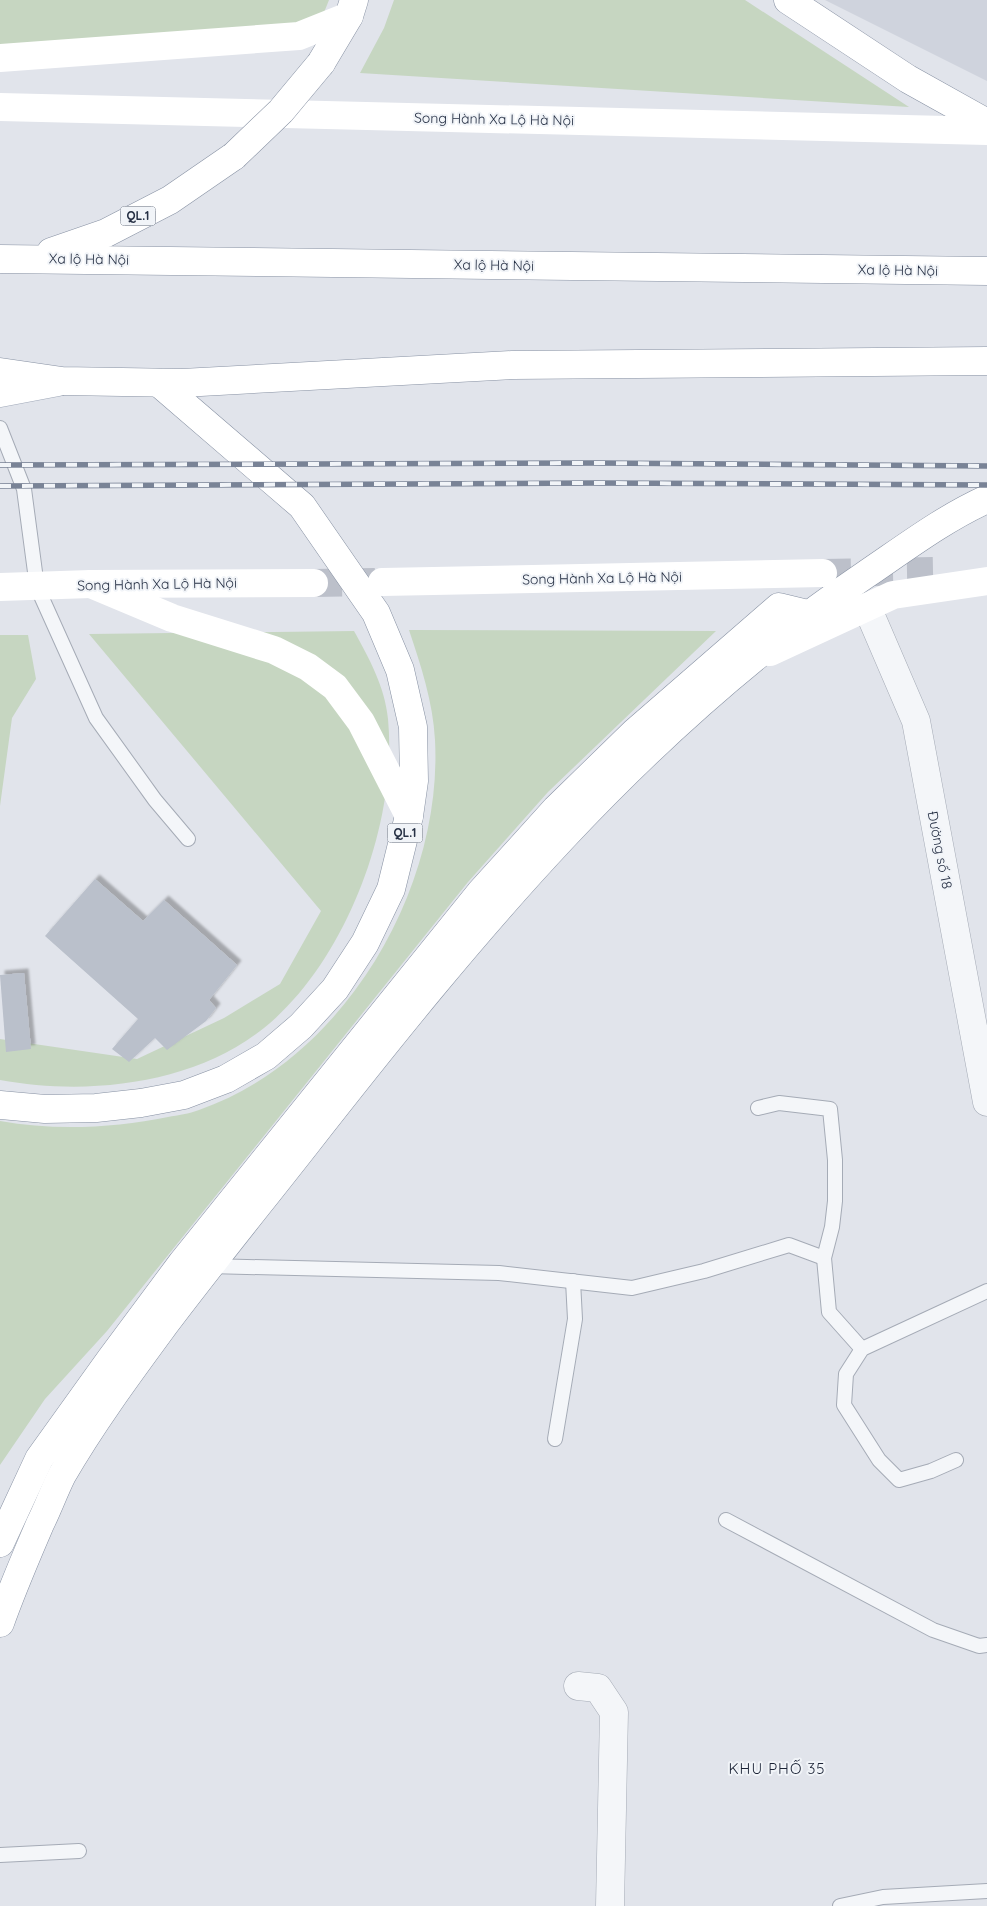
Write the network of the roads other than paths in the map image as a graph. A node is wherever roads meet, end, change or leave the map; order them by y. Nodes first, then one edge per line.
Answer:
1 (788, 0) edge
2 (352, 8) edge
3 (0, 58) edge
4 (0, 107) edge
5 (987, 123) edge
6 (987, 131) edge
7 (0, 259) edge
8 (33, 259) junction
9 (987, 271) edge
10 (987, 361) edge
11 (0, 372) edge
12 (62, 381) junction
13 (159, 383) junction
14 (0, 393) edge
15 (0, 428) edge
16 (987, 499) edge
17 (987, 570) edge
18 (933, 571) tunnel mouth
19 (823, 574) tunnel mouth
20 (987, 581) edge
21 (382, 582) tunnel mouth
22 (314, 583) tunnel mouth
23 (91, 584) junction
24 (0, 587) edge
25 (37, 588) junction
26 (867, 607) junction
27 (808, 614) junction
28 (743, 664) junction
29 (409, 816) junction
30 (188, 839) dead end
31 (987, 1102) edge
32 (0, 1105) edge
33 (758, 1108) dead end
34 (824, 1258) junction
35 (209, 1266) junction
36 (573, 1281) junction
37 (987, 1291) edge
38 (862, 1349) junction
39 (555, 1439) dead end
40 (956, 1460) dead end
41 (726, 1520) dead end
42 (0, 1543) edge
43 (0, 1623) edge
44 (987, 1645) edge
45 (578, 1686) dead end
46 (79, 1851) dead end
47 (0, 1855) edge
48 (987, 1891) edge
49 (916, 1900) edge
50 (610, 1906) edge
51 (840, 1906) edge

1 - 5 main road
2 - 3 main road
2 - 8 main road, QL.1, bridge
4 - 6 main road, Song Hành Xa Lộ Hà Nội
7 - 8 main road, Xa lộ Hà Nội / QL.1
8 - 9 main road, Xa lộ Hà Nội
10 - 13 main road
11 - 12 main road
12 - 13 main road
12 - 14 main road
13 - 29 main road, QL.1
15 - 25 lane
16 - 27 main road
17 - 18 main road
19 - 21 main road, Song Hành Xa Lộ Hà Nội
20 - 26 main road
22 - 23 main road, Song Hành Xa Lộ Hà Nội
23 - 25 main road, Song Hành Xa Lộ Hà Nội
23 - 29 main road
24 - 25 main road, Song Hành Xa Lộ Hà Nội
25 - 30 lane
26 - 28 main road
26 - 31 street, Đường số 18
27 - 28 main road
27 - 42 main road
28 - 35 main road
29 - 32 main road, QL.1
33 - 34 lane
34 - 36 lane
34 - 38 lane
35 - 36 lane
35 - 43 main road
36 - 39 lane
37 - 38 lane
38 - 40 lane
41 - 44 lane
45 - 50 street
46 - 47 lane
48 - 49 lane
49 - 51 lane

